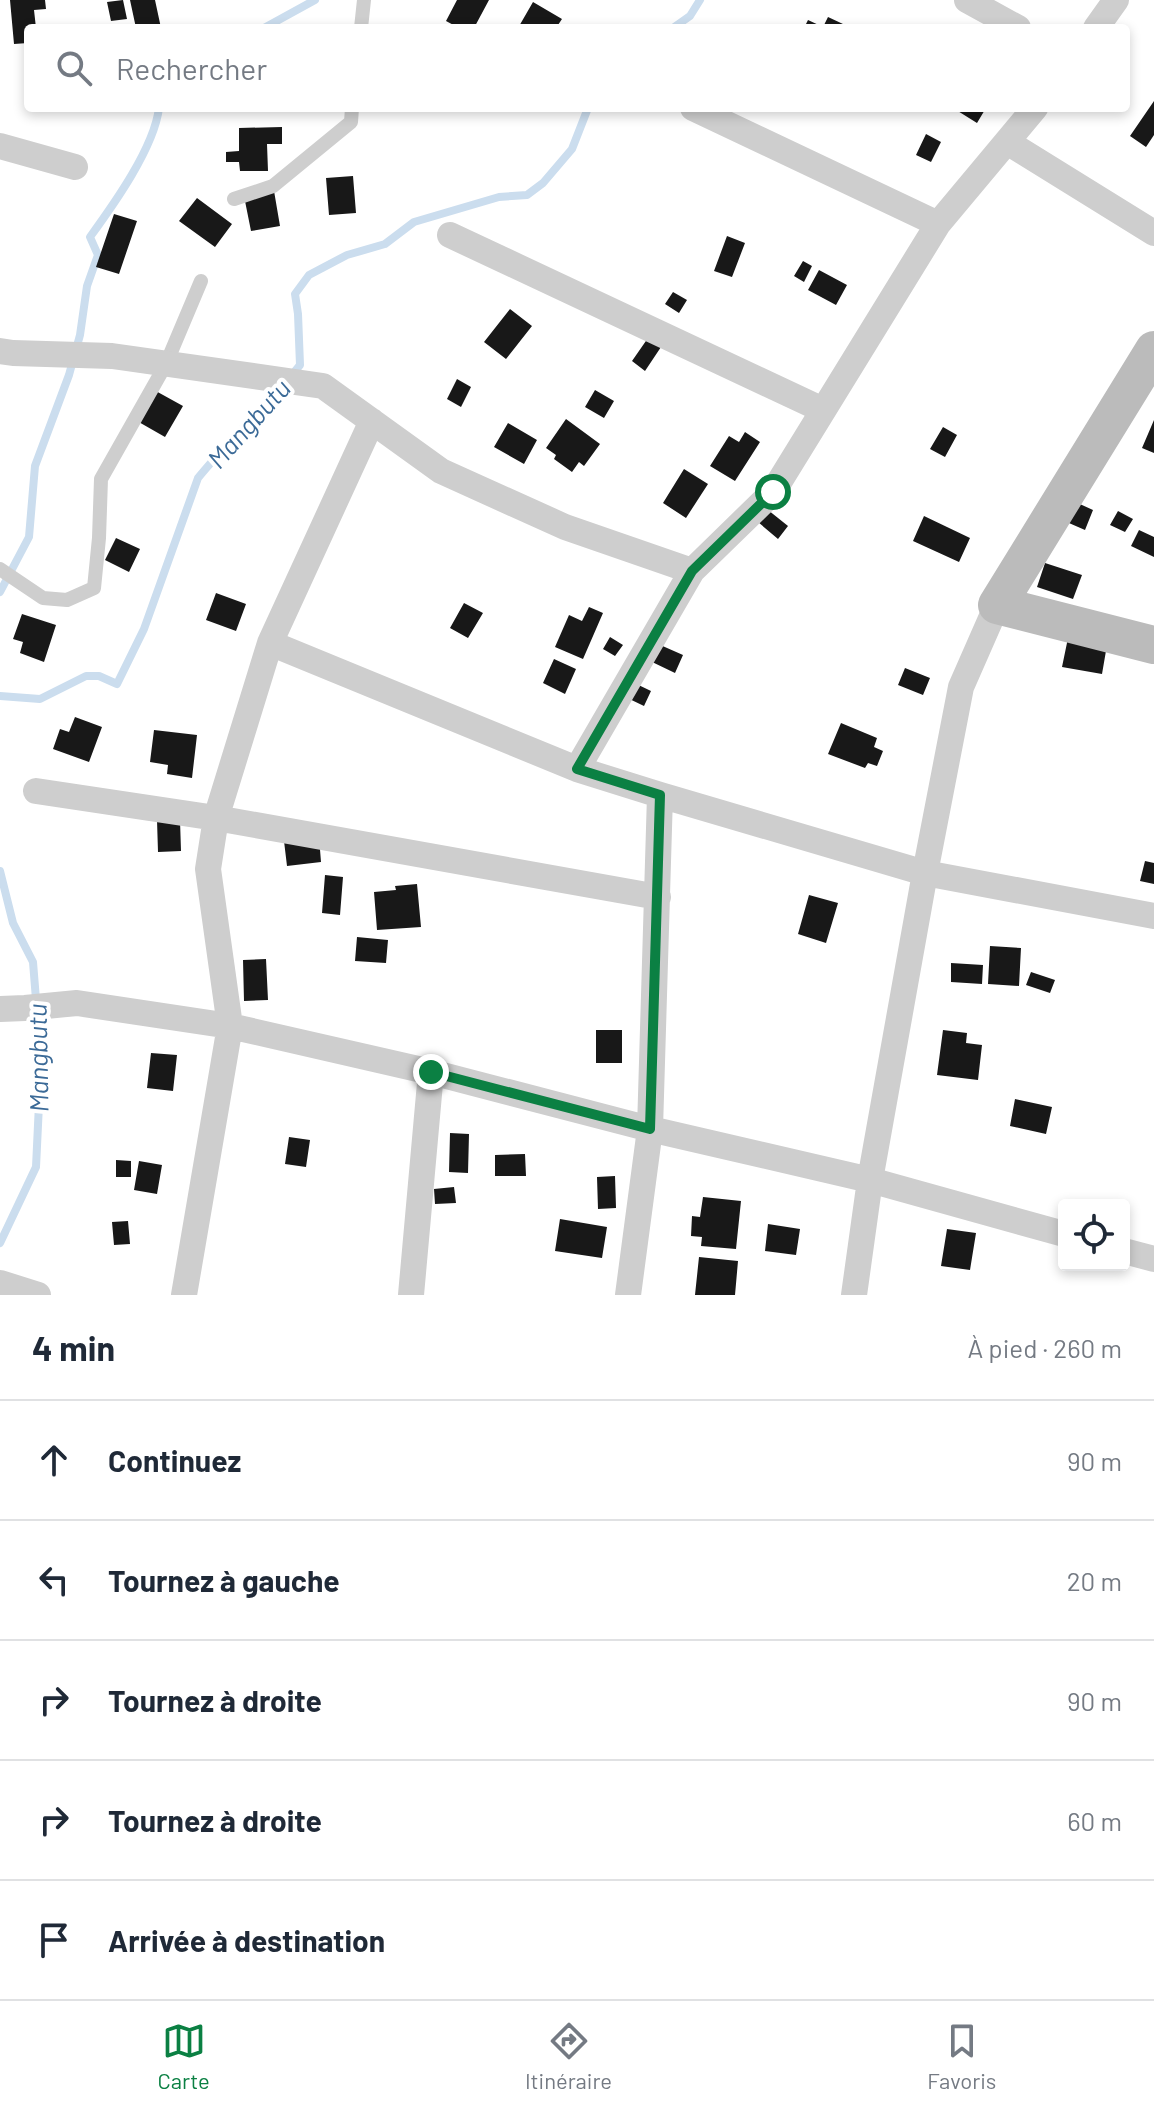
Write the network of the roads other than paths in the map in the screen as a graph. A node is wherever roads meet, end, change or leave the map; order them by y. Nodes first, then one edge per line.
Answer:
1 (364, 0) edge
2 (967, 0) edge
3 (1116, 0) edge
4 (361, 24) edge
5 (1011, 24) edge
6 (1099, 24) edge
7 (352, 112) edge
8 (701, 112) edge
9 (1032, 112) edge
10 (1007, 142) junction
11 (0, 146) edge
12 (75, 167) dead end
13 (234, 199) dead end
14 (938, 224) junction
15 (1154, 233) edge
16 (450, 235) dead end
17 (201, 281) dead end
18 (1154, 350) edge
19 (0, 351) edge
20 (166, 364) junction
21 (823, 410) junction
22 (372, 421) junction
23 (0, 569) edge
24 (692, 571) junction
25 (997, 605) junction
26 (270, 643) junction
27 (1154, 645) edge
28 (577, 769) junction
29 (36, 791) dead end
30 (660, 795) junction
31 (216, 818) junction
32 (925, 873) junction
33 (658, 897) junction
34 (1154, 916) edge
35 (24, 1008) edge
36 (230, 1026) junction
37 (431, 1072) junction
38 (650, 1129) junction
39 (870, 1180) junction
40 (1058, 1232) edge
41 (1130, 1253) edge
42 (1154, 1259) edge
43 (4, 1285) edge
44 (38, 1295) edge
45 (184, 1295) edge
46 (411, 1295) edge
47 (628, 1295) edge
48 (854, 1295) edge

1 - 4 lane
2 - 5 street
3 - 6 street
7 - 13 lane
8 - 14 street
9 - 10 street
10 - 14 street
10 - 15 street
11 - 12 street
14 - 21 street
16 - 21 street
17 - 20 lane
18 - 25 street
19 - 20 street
20 - 22 street
20 - 23 lane
21 - 24 street
22 - 24 street
22 - 26 street
24 - 28 street
25 - 27 street
25 - 32 street
26 - 28 street
26 - 31 street
28 - 30 street
29 - 31 street
30 - 32 street
30 - 33 street
31 - 33 street
31 - 36 street
32 - 34 street
32 - 39 street
33 - 38 street
35 - 36 street
36 - 37 street
36 - 45 street
37 - 38 street
37 - 46 street
38 - 39 street
38 - 47 street
39 - 40 street
39 - 48 street
41 - 42 street
43 - 44 street

